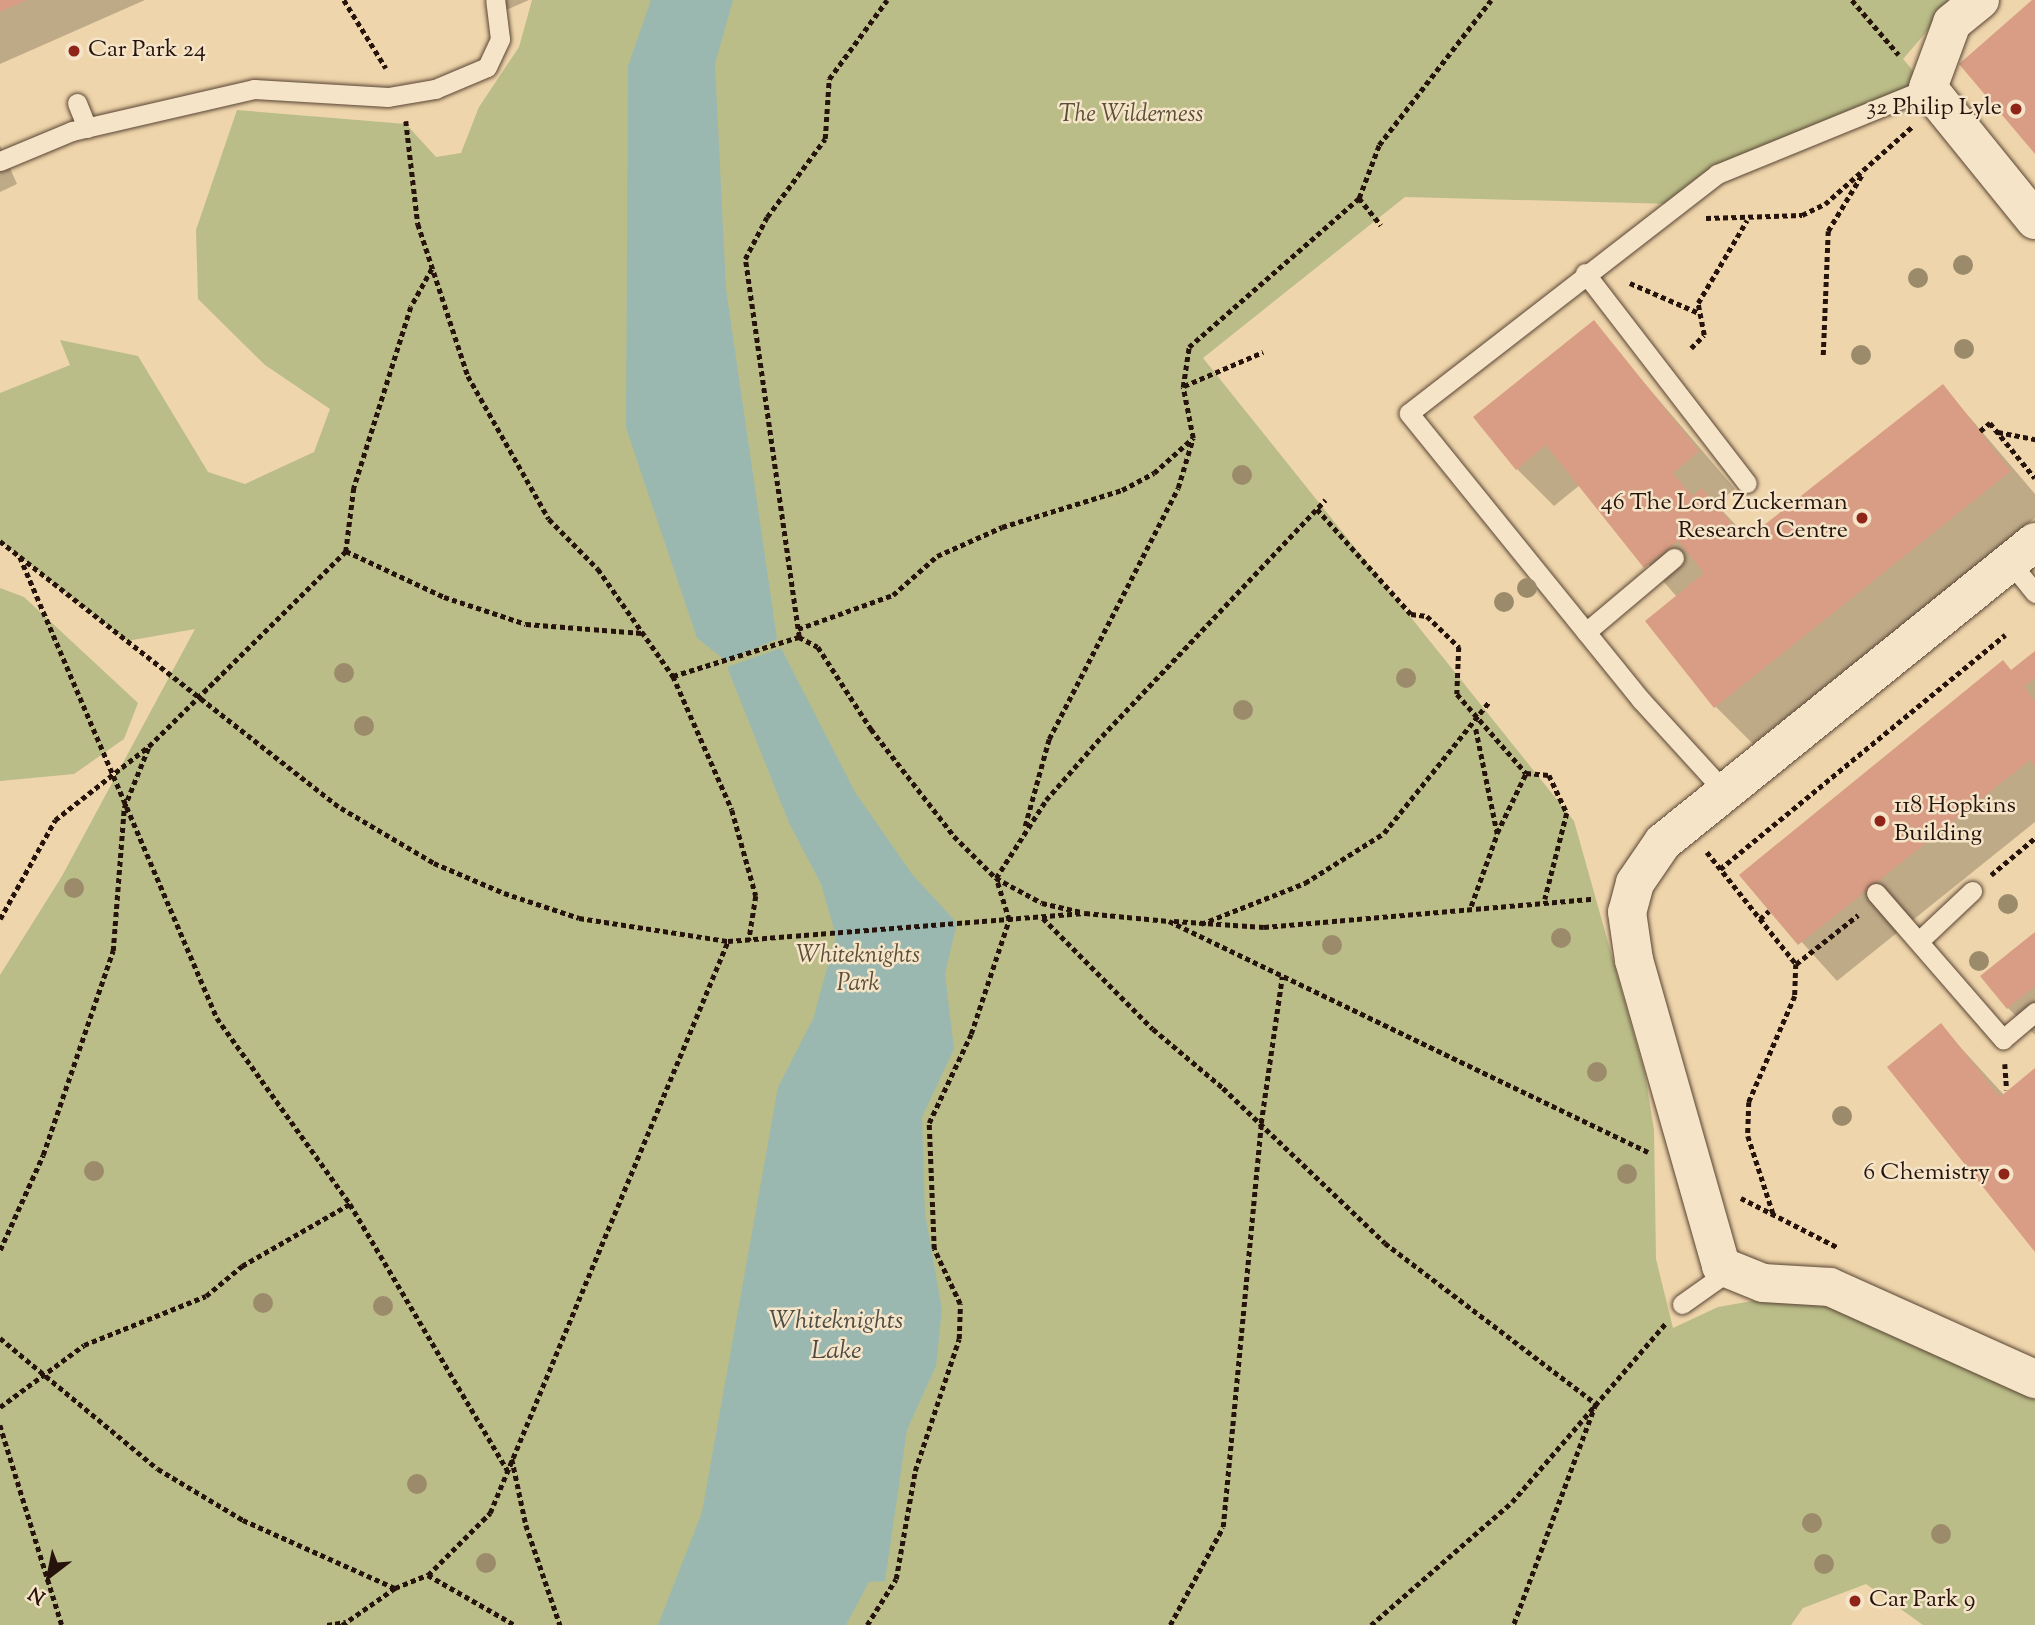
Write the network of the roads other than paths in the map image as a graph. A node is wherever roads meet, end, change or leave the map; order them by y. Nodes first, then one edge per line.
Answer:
1 (495, 0) edge
2 (1980, 0) edge
3 (1933, 87) junction
4 (77, 103) dead end
5 (88, 128) junction
6 (0, 161) edge
7 (2035, 220) edge
8 (1590, 270) junction
9 (1747, 482) dead end
10 (2023, 552) edge
11 (1674, 558) dead end
12 (2035, 593) edge
13 (1586, 632) junction
14 (1725, 792) junction
15 (1972, 891) road end
16 (1878, 895) road end
17 (1919, 941) junction
18 (2035, 1013) edge
19 (1727, 1272) junction
20 (1682, 1304) road end
21 (2035, 1379) edge

1 - 5 lane
2 - 3 street
3 - 7 street
3 - 8 lane
4 - 5 lane
5 - 6 lane
8 - 9 lane
8 - 13 lane
10 - 12 lane
10 - 14 street
11 - 13 lane
13 - 14 lane
14 - 19 street
15 - 17 lane
16 - 17 lane
17 - 18 lane
19 - 20 lane
19 - 21 street

